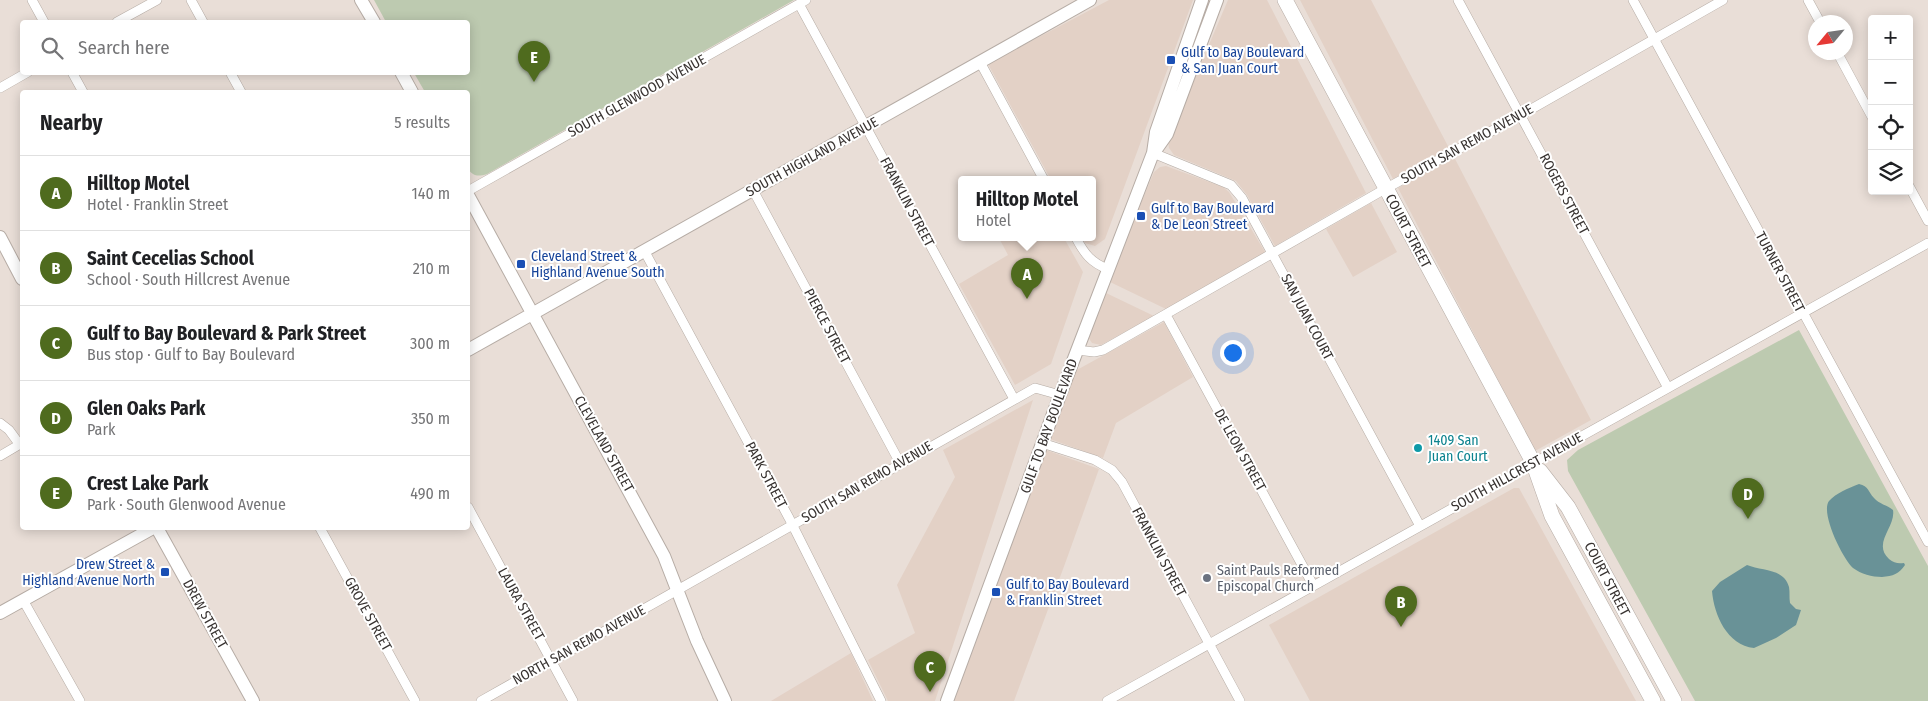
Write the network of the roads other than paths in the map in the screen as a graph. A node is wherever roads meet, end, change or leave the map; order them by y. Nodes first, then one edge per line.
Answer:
1 (32, 0) edge
2 (157, 0) edge
3 (191, 0) edge
4 (361, 0) edge
5 (1090, 0) edge
6 (1202, 0) edge
7 (1217, 0) edge
8 (1285, 0) edge
9 (1458, 0) edge
10 (1633, 0) edge
11 (1723, 0) edge
12 (1808, 0) edge
13 (802, 2) edge
14 (1816, 15) edge
15 (43, 20) edge
16 (121, 20) edge
17 (202, 20) edge
18 (373, 20) edge
19 (1654, 39) junction
20 (1841, 60) edge
21 (980, 62) junction
22 (23, 75) edge
23 (74, 75) edge
24 (232, 75) edge
25 (403, 75) edge
26 (0, 88) edge
27 (82, 90) edge
28 (240, 90) edge
29 (411, 90) edge
30 (1868, 110) edge
31 (1521, 115) junction
32 (866, 127) junction
33 (1153, 153) junction
34 (1042, 176) edge
35 (1385, 189) junction
36 (753, 190) junction
37 (470, 192) edge
38 (1913, 193) edge
39 (470, 197) edge
40 (1928, 221) edge
41 (0, 237) edge
42 (1078, 241) edge
43 (1928, 243) edge
44 (645, 252) junction
45 (1273, 254) junction
46 (1108, 269) junction
47 (20, 274) edge
48 (1802, 313) junction
49 (533, 314) junction
50 (1166, 315) junction
51 (470, 349) edge
52 (1077, 350) junction
53 (1668, 388) junction
54 (1060, 395) junction
55 (1014, 399) junction
56 (0, 423) edge
57 (20, 443) edge
58 (1042, 443) junction
59 (20, 445) edge
60 (0, 456) edge
61 (1533, 462) junction
62 (900, 463) junction
63 (470, 511) edge
64 (793, 524) junction
65 (1420, 526) junction
66 (151, 530) edge
67 (156, 530) edge
68 (321, 530) edge
69 (1928, 542) edge
70 (1313, 585) junction
71 (677, 590) junction
72 (23, 600) junction
73 (1622, 606) junction
74 (0, 614) edge
75 (1606, 615) junction
76 (1208, 643) junction
77 (552, 660) junction
78 (250, 700) edge
79 (80, 701) edge
80 (415, 701) edge
81 (481, 701) edge
82 (573, 701) edge
83 (725, 701) edge
84 (881, 701) edge
85 (948, 701) edge
86 (1107, 701) edge
87 (1240, 701) edge
88 (1653, 701) edge
89 (1674, 701) edge

1 - 15 street
2 - 16 street
3 - 17 street
4 - 18 street
5 - 21 street, SOUTH HIGHLAND AVENUE
6 - 33 street, GULF TO BAY BOULEVARD
7 - 33 street, GULF TO BAY BOULEVARD
8 - 35 main road, COURT STREET
9 - 31 street, ROGERS STREET
10 - 19 street, TURNER STREET
11 - 19 street, SOUTH SAN REMO AVENUE
12 - 14 street
13 - 32 street, FRANKLIN STREET
13 - 37 street, SOUTH GLENWOOD AVENUE
19 - 31 street, SOUTH SAN REMO AVENUE
19 - 48 street, TURNER STREET
20 - 30 street
21 - 32 street, SOUTH HIGHLAND AVENUE
21 - 34 street
22 - 26 street
23 - 27 street
24 - 28 street
25 - 29 street
31 - 35 street, SOUTH SAN REMO AVENUE
31 - 53 street, ROGERS STREET
32 - 36 street, SOUTH HIGHLAND AVENUE
32 - 55 street, FRANKLIN STREET
33 - 45 street, SAN JUAN COURT
33 - 46 street, GULF TO BAY BOULEVARD
35 - 45 street, SOUTH SAN REMO AVENUE
35 - 61 main road, COURT STREET
36 - 44 street, SOUTH HIGHLAND AVENUE
36 - 62 street, PIERCE STREET
38 - 40 street
39 - 49 street, CLEVELAND STREET
41 - 47 street
42 - 46 street
43 - 48 street, SOUTH HILLCREST AVENUE
44 - 49 street, SOUTH HIGHLAND AVENUE
44 - 64 street, PARK STREET
45 - 50 street, SOUTH SAN REMO AVENUE
45 - 65 street, SAN JUAN COURT
46 - 52 street, GULF TO BAY BOULEVARD
48 - 53 street, SOUTH HILLCREST AVENUE
48 - 69 street, TURNER STREET
49 - 51 street, SOUTH HIGHLAND AVENUE
49 - 71 street, CLEVELAND STREET
50 - 52 street, SOUTH SAN REMO AVENUE
50 - 70 street, DE LEON STREET
52 - 54 street, GULF TO BAY BOULEVARD
53 - 61 street, SOUTH HILLCREST AVENUE
54 - 55 street, SOUTH SAN REMO AVENUE
54 - 58 street, GULF TO BAY BOULEVARD
55 - 62 street, SOUTH SAN REMO AVENUE
56 - 57 street
58 - 76 street, FRANKLIN STREET
58 - 85 street, GULF TO BAY BOULEVARD
59 - 60 street
61 - 65 street, SOUTH HILLCREST AVENUE
61 - 73 main road, COURT STREET
61 - 75 main road, COURT STREET
62 - 64 street, SOUTH SAN REMO AVENUE
63 - 77 street, LAURA STREET
64 - 71 street, SOUTH SAN REMO AVENUE
64 - 84 street, PARK STREET
65 - 70 street, SOUTH HILLCREST AVENUE
66 - 72 street
67 - 78 street, DREW STREET
68 - 80 street, GROVE STREET
70 - 76 street, SOUTH HILLCREST AVENUE
71 - 77 street, NORTH SAN REMO AVENUE
71 - 83 street, CLEVELAND STREET
72 - 74 street
72 - 79 street
73 - 75 street
73 - 89 main road, COURT STREET
75 - 88 main road, COURT STREET
76 - 86 street, SOUTH HILLCREST AVENUE
76 - 87 street, FRANKLIN STREET
77 - 81 street, NORTH SAN REMO AVENUE
77 - 82 street, LAURA STREET

